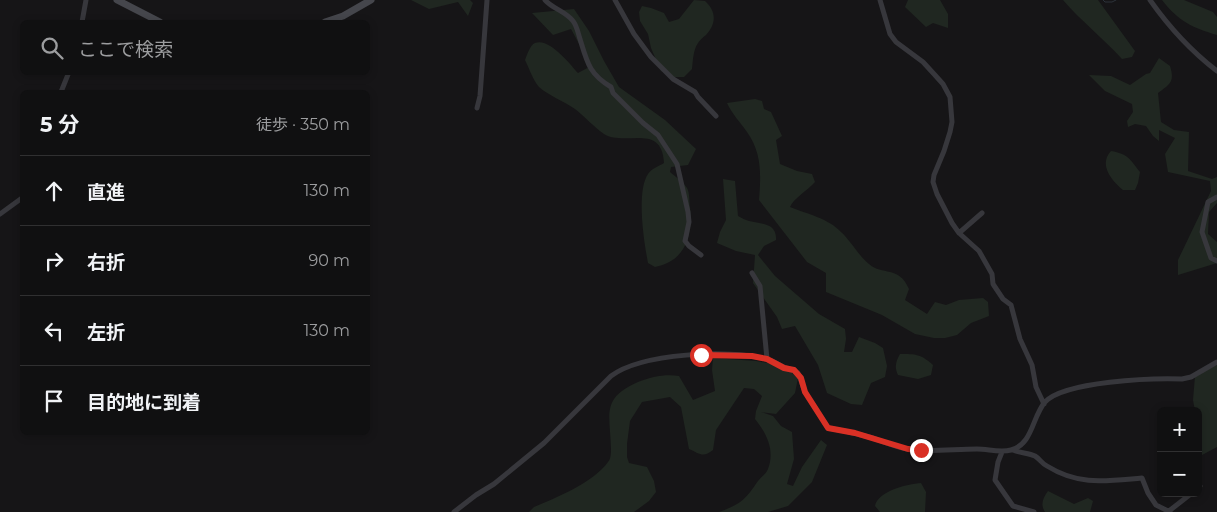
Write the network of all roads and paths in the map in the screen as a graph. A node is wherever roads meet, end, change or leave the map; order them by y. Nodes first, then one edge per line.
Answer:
1 (86, 0) edge
2 (117, 0) edge
3 (371, 0) edge
4 (488, 0) edge
5 (545, 0) edge
6 (615, 0) edge
7 (880, 0) edge
8 (1150, 0) edge
9 (82, 20) edge
10 (156, 20) edge
11 (331, 20) edge
12 (1217, 71) edge
13 (69, 75) edge
14 (62, 90) edge
15 (477, 108) dead end
16 (716, 116) dead end
17 (1217, 197) edge
18 (20, 199) edge
19 (982, 213) dead end
20 (0, 214) edge
21 (959, 233) junction
22 (701, 256) dead end
23 (1217, 261) edge
24 (752, 272) dead end
25 (767, 359) junction
26 (1217, 362) edge
27 (1044, 404) junction
28 (1013, 450) junction
29 (1002, 452) junction
30 (1187, 497) edge
31 (454, 512) edge
32 (1034, 512) edge
33 (1169, 512) edge

1 - 9 street
2 - 10 main road
3 - 11 main road
4 - 15 street
5 - 22 street
6 - 16 street
7 - 21 street
8 - 12 street
13 - 14 street
17 - 23 street
18 - 20 street
19 - 21 street
21 - 27 street
24 - 25 street
25 - 29 street
25 - 31 street
26 - 27 street
27 - 28 street
28 - 29 street
28 - 33 street
29 - 32 street
30 - 33 street

